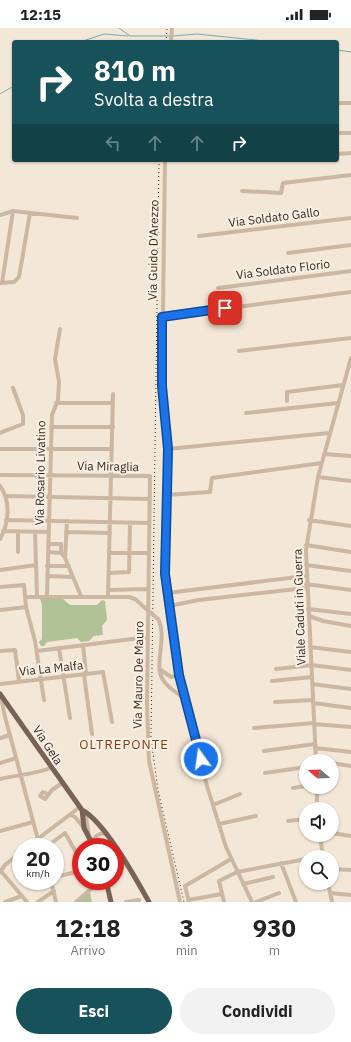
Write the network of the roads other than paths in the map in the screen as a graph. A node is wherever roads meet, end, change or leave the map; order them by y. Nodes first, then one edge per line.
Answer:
1 (172, 30) edge
2 (171, 40) edge
3 (339, 103) edge
4 (351, 103) edge
5 (339, 133) edge
6 (351, 133) edge
7 (351, 153) edge
8 (339, 154) edge
9 (165, 162) edge
10 (351, 175) edge
11 (242, 191) dead end
12 (13, 211) junction
13 (30, 213) junction
14 (0, 215) edge
15 (76, 218) dead end
16 (351, 218) edge
17 (198, 236) dead end
18 (351, 245) edge
19 (288, 252) dead end
20 (351, 271) edge
21 (1, 283) edge
22 (218, 288) dead end
23 (351, 292) edge
24 (162, 317) junction
25 (60, 329) dead end
26 (351, 338) edge
27 (239, 351) dead end
28 (351, 358) edge
29 (343, 385) junction
30 (13, 388) dead end
31 (113, 394) dead end
32 (287, 401) dead end
33 (56, 403) junction
34 (113, 403) junction
35 (338, 403) junction
36 (246, 413) dead end
37 (51, 427) junction
38 (113, 427) junction
39 (0, 433) edge
40 (330, 433) junction
41 (0, 449) edge
42 (51, 449) junction
43 (112, 449) junction
44 (168, 449) junction
45 (324, 454) junction
46 (351, 456) edge
47 (322, 462) junction
48 (0, 474) edge
49 (50, 475) junction
50 (112, 476) junction
51 (318, 477) junction
52 (351, 481) edge
53 (0, 486) edge
54 (166, 495) junction
55 (6, 496) junction
56 (50, 497) junction
57 (112, 498) junction
58 (150, 499) junction
59 (6, 520) junction
60 (49, 520) junction
61 (309, 520) junction
62 (67, 521) junction
63 (110, 522) junction
64 (130, 523) junction
65 (149, 523) junction
66 (351, 526) edge
67 (3, 531) junction
68 (18, 532) junction
69 (35, 532) junction
70 (49, 532) junction
71 (66, 532) junction
72 (110, 533) junction
73 (0, 539) edge
74 (48, 544) junction
75 (306, 545) junction
76 (18, 552) dead end
77 (48, 552) junction
78 (351, 552) edge
79 (61, 553) junction
80 (110, 553) junction
81 (129, 553) junction
82 (149, 553) junction
83 (65, 558) junction
84 (36, 565) junction
85 (306, 565) junction
86 (47, 566) junction
87 (69, 566) junction
88 (0, 570) edge
89 (351, 571) edge
90 (109, 573) junction
91 (47, 576) junction
92 (306, 576) junction
93 (73, 577) junction
94 (306, 586) junction
95 (0, 587) edge
96 (148, 589) junction
97 (108, 590) junction
98 (351, 590) edge
99 (167, 593) junction
100 (37, 596) junction
101 (47, 596) junction
102 (81, 596) junction
103 (108, 596) junction
104 (26, 597) junction
105 (169, 606) junction
106 (26, 607) junction
107 (308, 609) junction
108 (0, 610) edge
109 (351, 614) edge
110 (309, 616) junction
111 (351, 626) edge
112 (148, 637) junction
113 (83, 644) junction
114 (310, 647) junction
115 (58, 648) junction
116 (0, 651) edge
117 (37, 651) junction
118 (351, 652) edge
119 (312, 665) junction
120 (161, 669) junction
121 (276, 670) dead end
122 (351, 670) edge
123 (85, 674) junction
124 (179, 675) junction
125 (64, 676) junction
126 (312, 676) junction
127 (40, 679) junction
128 (272, 680) dead end
129 (19, 681) junction
130 (0, 684) edge
131 (312, 684) junction
132 (351, 689) edge
133 (1, 694) edge
134 (184, 698) junction
135 (44, 700) dead end
136 (275, 702) dead end
137 (313, 702) junction
138 (351, 708) edge
139 (2, 714) edge
140 (70, 718) dead end
141 (112, 722) dead end
142 (314, 723) junction
143 (351, 727) edge
144 (254, 728) dead end
145 (92, 734) dead end
146 (10, 735) junction
147 (0, 738) edge
148 (315, 746) junction
149 (264, 751) dead end
150 (351, 752) edge
151 (316, 754) edge
152 (16, 758) junction
153 (0, 763) edge
154 (339, 764) edge
155 (351, 766) edge
156 (51, 768) junction
157 (299, 768) edge
158 (265, 773) dead end
159 (20, 774) junction
160 (0, 779) edge
161 (63, 784) junction
162 (299, 787) edge
163 (293, 788) dead end
164 (51, 792) dead end
165 (240, 794) dead end
166 (213, 805) junction
167 (81, 809) junction
168 (87, 813) junction
169 (70, 815) junction
170 (256, 816) dead end
171 (299, 820) edge
172 (288, 821) dead end
173 (33, 822) junction
174 (219, 824) junction
175 (84, 828) junction
176 (0, 831) edge
177 (105, 834) junction
178 (339, 834) edge
179 (351, 836) edge
180 (37, 838) edge
181 (44, 838) edge
182 (58, 838) edge
183 (89, 838) edge
184 (91, 838) edge
185 (94, 838) edge
186 (72, 845) edge
187 (12, 859) edge
188 (231, 859) junction
189 (299, 860) edge
190 (281, 862) junction
191 (339, 869) edge
192 (351, 870) edge
193 (0, 871) edge
194 (237, 872) junction
195 (273, 877) dead end
196 (243, 884) junction
197 (90, 890) edge
198 (108, 890) edge
199 (329, 890) edge
200 (54, 891) joint
201 (279, 893) dead end
202 (330, 893) junction
203 (222, 894) junction
204 (351, 895) edge
205 (22, 896) junction
206 (139, 900) dead end
207 (188, 901) edge
208 (5, 902) edge
209 (27, 902) edge
210 (38, 902) edge
211 (56, 902) edge
212 (76, 902) edge
213 (111, 902) edge
214 (130, 902) edge
215 (149, 902) edge
216 (180, 902) edge
217 (224, 902) edge
218 (252, 902) edge
219 (256, 902) edge
220 (296, 902) edge
221 (332, 902) edge

1 - 2 street
3 - 4 street
5 - 6 street
7 - 8 street
9 - 24 street, Via Guido D'Arezzo
10 - 11 street
12 - 13 street
12 - 14 street
12 - 21 street
13 - 15 street
13 - 21 street
16 - 17 street, Via Soldato Gallo
18 - 19 street
20 - 22 street, Via Soldato Florio
23 - 24 street
24 - 44 street, Via Guido D'Arezzo
25 - 33 street, Via Rosario Livatino
26 - 27 street
28 - 29 street, Viale Caduti in Guerra
29 - 32 street
29 - 35 street, Viale Caduti in Guerra
30 - 39 street
31 - 34 street
33 - 34 street
33 - 37 street, Via Rosario Livatino
34 - 38 street
35 - 36 street
35 - 40 street, Viale Caduti in Guerra
37 - 38 street
37 - 42 street, Via Rosario Livatino
38 - 43 street
40 - 44 street
40 - 45 street, Viale Caduti in Guerra
41 - 42 street
42 - 43 street
42 - 49 street, Via Rosario Livatino
43 - 50 street
44 - 54 street, Via Guido D'Arezzo
45 - 46 street
45 - 47 street, Viale Caduti in Guerra
47 - 51 street, Viale Caduti in Guerra
47 - 54 street
48 - 49 street, Via Miraglia
49 - 50 street, Via Miraglia
49 - 56 street, Via Rosario Livatino
50 - 57 street
50 - 58 street, Via Miraglia
51 - 52 street
51 - 61 street, Viale Caduti in Guerra
53 - 55 street
54 - 99 street, Via Guido D'Arezzo
55 - 56 street
55 - 59 street
56 - 57 street
56 - 60 street, Via Rosario Livatino
57 - 58 street
57 - 63 street
58 - 65 street, Via Miraglia
59 - 60 street
59 - 67 street
60 - 62 street
60 - 70 street, Via Rosario Livatino
61 - 66 street
61 - 75 street, Viale Caduti in Guerra
62 - 63 street
62 - 71 street
63 - 64 street
63 - 72 street
64 - 65 street
64 - 81 street
65 - 82 street, Via Miraglia
67 - 68 street
67 - 73 street
68 - 69 street
68 - 76 street
69 - 70 street
69 - 84 street
70 - 74 street, Via Rosario Livatino
71 - 72 street
71 - 83 street
72 - 80 street
74 - 77 street, Via Rosario Livatino
74 - 79 street
75 - 78 street
75 - 85 street, Viale Caduti in Guerra
77 - 79 street
77 - 86 street, Via Rosario Livatino
79 - 83 street
80 - 81 street
80 - 90 street
81 - 82 street
81 - 90 street
82 - 96 street, Via Miraglia
83 - 87 street
84 - 88 street
84 - 100 street
85 - 89 street
85 - 92 street, Viale Caduti in Guerra
86 - 87 street
86 - 91 street, Via Rosario Livatino
87 - 93 street
90 - 97 street
91 - 93 street
91 - 101 street, Via Rosario Livatino
92 - 94 street, Viale Caduti in Guerra
92 - 99 street
93 - 102 street
94 - 98 street
94 - 105 street
94 - 107 street, Viale Caduti in Guerra
95 - 104 street
96 - 97 street
96 - 112 street, Via Mauro De Mauro
97 - 103 street
99 - 105 street, Via Guido D'Arezzo
100 - 101 street
100 - 104 street
101 - 102 street
102 - 103 street
103 - 120 street, bridge
104 - 106 street
105 - 124 street, Via Guido D'Arezzo
106 - 108 street
106 - 117 street
107 - 109 street
107 - 110 street, Viale Caduti in Guerra
110 - 111 street
110 - 114 street, Viale Caduti in Guerra
112 - 113 street
112 - 216 street, Via Mauro De Mauro
113 - 115 street
113 - 123 street
114 - 118 street
114 - 119 street, Viale Caduti in Guerra
115 - 117 street
115 - 125 street
116 - 129 street
117 - 127 street
119 - 121 street
119 - 122 street
119 - 126 street, Viale Caduti in Guerra
120 - 124 street
120 - 134 street
123 - 125 street, Via La Malfa
123 - 141 street, Via La Malfa
123 - 145 street
124 - 134 street, Via Guido D'Arezzo
125 - 127 street, Via La Malfa
125 - 140 street
126 - 128 street
126 - 131 street, Viale Caduti in Guerra
127 - 129 street, Via La Malfa
127 - 135 street
129 - 130 street, Via La Malfa
131 - 132 street
131 - 137 street, Viale Caduti in Guerra
133 - 139 street
133 - 156 main road, Via Gela
134 - 166 street, Via Guido D'Arezzo
136 - 137 street
137 - 138 street
137 - 142 street, Viale Caduti in Guerra
139 - 146 street
142 - 143 street
142 - 144 street
142 - 148 street, Viale Caduti in Guerra
146 - 147 street
146 - 152 street
148 - 149 street
148 - 150 street
148 - 151 street, Viale Caduti in Guerra
152 - 153 street
152 - 159 street
154 - 155 street
156 - 159 street
156 - 161 main road, Via Gela
157 - 158 street
159 - 160 street
159 - 173 street
161 - 164 street
161 - 167 main road, Via Gela
162 - 163 street
165 - 166 street
166 - 174 street, Via Guido D'Arezzo
167 - 168 main road
167 - 169 street
167 - 175 main road
168 - 177 main road
168 - 184 street
169 - 175 street
169 - 181 street
170 - 174 street
171 - 172 street
173 - 176 street
173 - 180 street
174 - 188 street, Via Guido D'Arezzo
175 - 183 main road
177 - 185 street
177 - 215 main road
178 - 179 street
182 - 186 street
187 - 193 street
188 - 194 street, Via Guido D'Arezzo
188 - 207 street
189 - 190 street
190 - 194 street
190 - 220 street
191 - 192 street
193 - 205 street
194 - 196 street, Via Guido D'Arezzo
194 - 203 street
195 - 196 street
196 - 218 street, Via Guido D'Arezzo
197 - 212 street
198 - 213 main road
199 - 202 street
200 - 210 street
200 - 211 street
201 - 219 street
202 - 204 street
202 - 221 street
203 - 207 street
203 - 217 street
205 - 208 street
205 - 209 street
206 - 214 street

